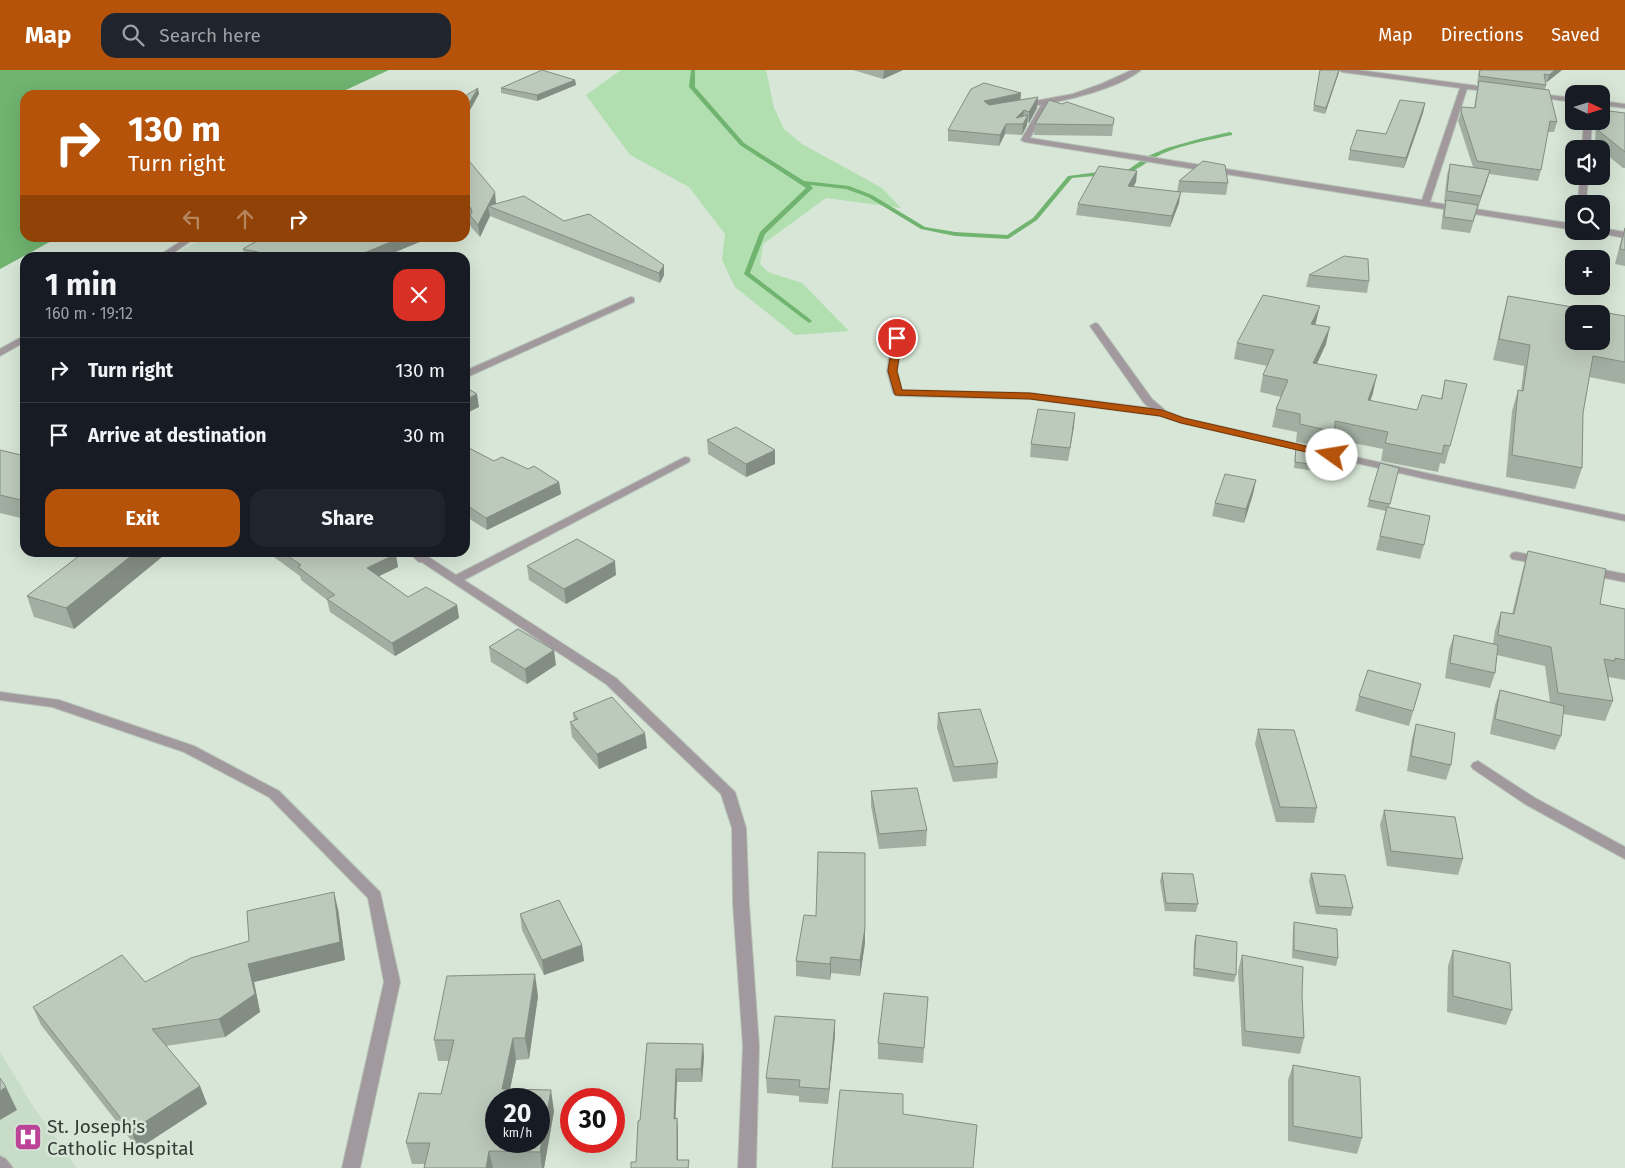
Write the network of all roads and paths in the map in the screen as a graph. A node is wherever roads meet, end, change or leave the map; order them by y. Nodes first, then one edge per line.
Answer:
1 (1138, 70) edge
2 (1342, 70) edge
3 (1464, 87) junction
4 (1501, 91) edge
5 (1528, 94) edge
6 (1565, 99) edge
7 (1047, 101) junction
8 (1610, 104) edge
9 (1027, 105) edge
10 (1625, 106) edge
11 (1425, 204) junction
12 (1565, 226) edge
13 (1610, 232) edge
14 (1625, 235) edge
15 (185, 242) edge
16 (169, 252) edge
17 (631, 300) dead end
18 (1094, 326) dead end
19 (897, 338) dead end
20 (20, 341) edge
21 (0, 353) edge
22 (470, 373) edge
23 (1162, 413) junction
24 (685, 460) dead end
25 (1625, 518) edge
26 (1516, 556) dead end
27 (420, 557) edge
28 (1552, 563) edge
29 (1579, 569) edge
30 (1625, 578) edge
31 (455, 580) junction
32 (0, 696) edge
33 (1478, 766) dead end
34 (1625, 854) edge
35 (0, 1164) edge
36 (4, 1168) edge
37 (351, 1168) edge
38 (747, 1168) edge

1 - 7 street
2 - 3 street
3 - 4 street
3 - 11 street
5 - 6 street
7 - 9 street
7 - 11 street
8 - 10 street
11 - 12 street
13 - 14 street
15 - 16 street
17 - 22 street
18 - 23 street
19 - 23 street
20 - 21 street
23 - 25 street
24 - 31 street
26 - 28 street
27 - 31 street
29 - 30 street
31 - 38 street
32 - 37 street
33 - 34 street
35 - 36 street

